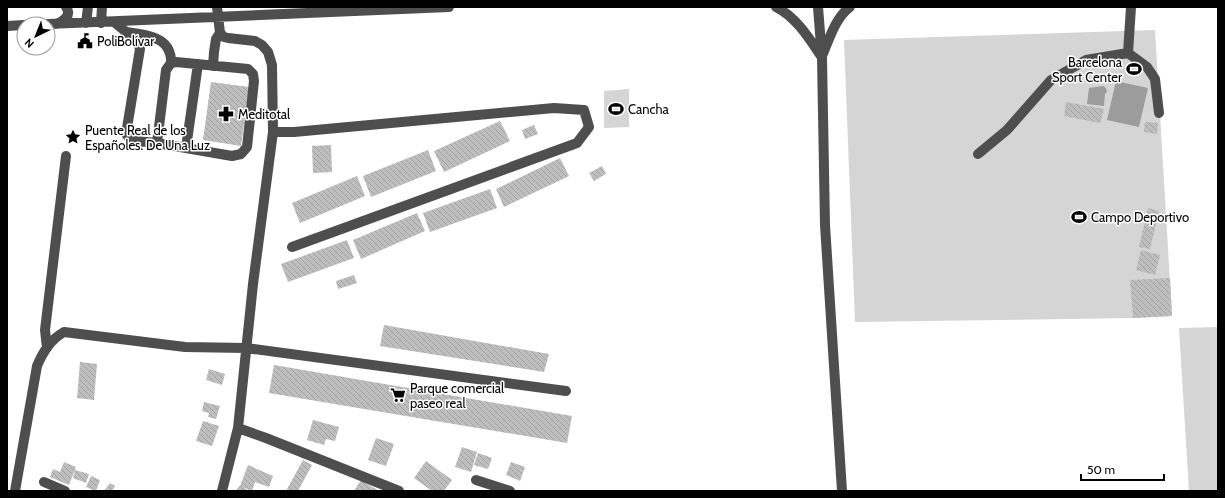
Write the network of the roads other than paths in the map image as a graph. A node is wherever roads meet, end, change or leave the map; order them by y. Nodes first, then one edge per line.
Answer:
1 (66, 7) edge
2 (88, 7) edge
3 (102, 7) edge
4 (217, 7) edge
5 (449, 7) edge
6 (776, 7) edge
7 (818, 7) edge
8 (850, 7) edge
9 (1130, 7) edge
10 (218, 18) junction
11 (101, 22) junction
12 (114, 22) junction
13 (56, 23) edge
14 (86, 23) junction
15 (56, 24) edge
16 (127, 32) junction
17 (220, 33) junction
18 (1128, 53) junction
19 (822, 58) junction
20 (171, 63) junction
21 (198, 64) junction
22 (214, 66) junction
23 (1159, 113) dead end
24 (273, 132) junction
25 (157, 143) junction
26 (186, 148) junction
27 (978, 154) dead end
28 (66, 156) dead end
29 (292, 247) dead end
30 (47, 348) junction
31 (246, 348) junction
32 (566, 391) dead end
33 (238, 428) junction
34 (476, 480) dead end
35 (44, 482) dead end
36 (15, 491) edge
37 (65, 491) edge
38 (222, 491) edge
39 (399, 491) edge
40 (510, 491) edge
41 (842, 491) edge

1 - 13 street
2 - 14 street
3 - 11 street
4 - 10 street
5 - 10 street
6 - 19 street
7 - 19 street
8 - 19 street
9 - 18 street
10 - 12 street
10 - 17 street
11 - 12 street
11 - 14 street
12 - 16 street
14 - 15 street
16 - 20 street
16 - 25 street
17 - 22 street
17 - 24 street
18 - 23 street
18 - 27 street
19 - 41 street
20 - 21 street
20 - 25 street
21 - 22 street
21 - 26 street
22 - 26 street
24 - 29 street
24 - 31 street
25 - 26 street
28 - 30 street
30 - 31 street
30 - 36 street
31 - 32 street
31 - 33 street
33 - 38 street
33 - 39 street
34 - 40 street
35 - 37 street

